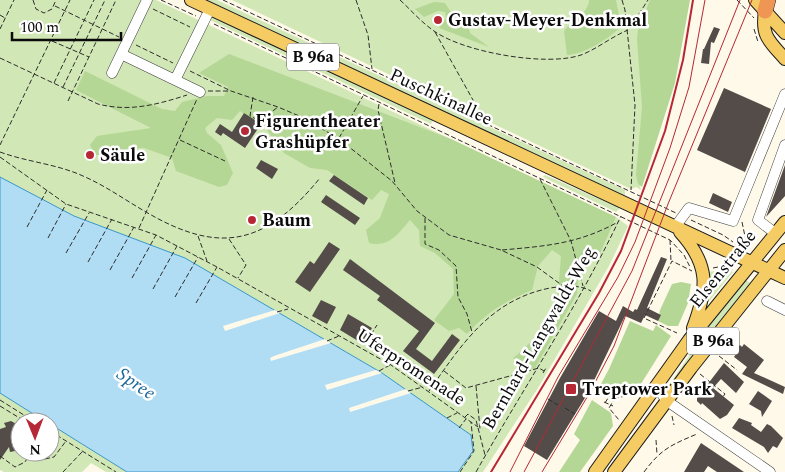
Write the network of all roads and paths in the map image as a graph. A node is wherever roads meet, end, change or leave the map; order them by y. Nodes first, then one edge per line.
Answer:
1 (14, 0) edge
2 (33, 0) edge
3 (56, 0) edge
4 (70, 0) edge
5 (94, 0) edge
6 (106, 0) edge
7 (116, 0) edge
8 (162, 0) edge
9 (191, 0) edge
10 (223, 0) edge
11 (356, 0) edge
12 (400, 0) edge
13 (622, 0) edge
14 (648, 0) edge
15 (738, 0) edge
16 (146, 2) edge
17 (55, 6) junction
18 (761, 7) edge
19 (65, 11) junction
20 (207, 14) junction
21 (0, 15) edge
22 (5, 18) junction
23 (84, 20) junction
24 (94, 24) junction
25 (627, 25) junction
26 (0, 28) edge
27 (102, 29) junction
28 (628, 30) junction
29 (199, 31) junction
30 (434, 32) junction
31 (785, 33) edge
32 (51, 40) junction
33 (128, 41) junction
34 (70, 49) junction
35 (79, 53) junction
36 (122, 54) junction
37 (89, 57) junction
38 (0, 58) edge
39 (785, 59) edge
40 (182, 67) junction
41 (372, 70) junction
42 (112, 73) dead end
43 (34, 74) junction
44 (176, 80) junction
45 (53, 84) junction
46 (62, 88) junction
47 (231, 91) junction
48 (72, 92) junction
49 (200, 92) junction
50 (785, 94) edge
51 (364, 95) junction
52 (253, 98) junction
53 (68, 101) dead end
54 (379, 102) junction
55 (278, 107) junction
56 (480, 120) junction
57 (339, 139) junction
58 (179, 140) junction
59 (0, 145) edge
60 (785, 145) edge
61 (0, 152) edge
62 (0, 157) edge
63 (225, 161) dead end
64 (539, 177) junction
65 (320, 178) dead end
66 (396, 184) junction
67 (47, 190) junction
68 (66, 204) junction
69 (738, 210) junction
70 (145, 212) junction
71 (89, 213) junction
72 (785, 213) edge
73 (622, 216) junction
74 (425, 217) junction
75 (112, 220) junction
76 (619, 221) junction
77 (785, 222) edge
78 (134, 226) junction
79 (27, 227) dead end
80 (675, 227) junction
81 (139, 228) junction
82 (773, 232) junction
83 (156, 235) junction
84 (197, 236) junction
85 (48, 238) dead end
86 (228, 238) junction
87 (670, 240) junction
88 (571, 241) junction
89 (178, 245) junction
90 (747, 246) dead end
91 (501, 250) junction
92 (785, 250) edge
93 (66, 253) dead end
94 (198, 256) junction
95 (207, 261) junction
96 (752, 261) junction
97 (88, 262) dead end
98 (672, 262) junction
99 (732, 264) dead end
100 (217, 267) junction
101 (730, 267) junction
102 (705, 269) junction
103 (110, 270) dead end
104 (735, 270) dead end
105 (769, 271) junction
106 (132, 278) dead end
107 (237, 278) junction
108 (785, 278) edge
109 (563, 286) junction
110 (583, 287) junction
111 (153, 289) dead end
112 (591, 290) dead end
113 (175, 297) dead end
114 (767, 301) dead end
115 (196, 302) dead end
116 (288, 308) junction
117 (785, 310) edge
118 (277, 312) dead end
119 (377, 325) dead end
120 (472, 332) junction
121 (677, 333) dead end
122 (340, 336) junction
123 (367, 340) dead end
124 (689, 340) junction
125 (328, 341) dead end
126 (364, 345) dead end
127 (362, 348) junction
128 (719, 356) dead end
129 (391, 365) junction
130 (539, 368) junction
131 (546, 368) dead end
132 (443, 370) junction
133 (737, 370) dead end
134 (379, 372) dead end
135 (660, 380) junction
136 (706, 380) dead end
137 (476, 385) junction
138 (423, 387) junction
139 (408, 391) dead end
140 (429, 391) junction
141 (639, 392) dead end
142 (722, 398) dead end
143 (548, 399) dead end
144 (0, 400) edge
145 (613, 400) junction
146 (666, 401) junction
147 (558, 405) dead end
148 (613, 405) junction
149 (565, 408) dead end
150 (572, 408) dead end
151 (570, 411) junction
152 (19, 412) edge
153 (459, 413) junction
154 (576, 414) dead end
155 (672, 416) dead end
156 (446, 418) dead end
157 (466, 418) junction
158 (619, 420) dead end
159 (471, 422) junction
160 (674, 424) dead end
161 (478, 426) junction
162 (459, 428) dead end
163 (480, 430) junction
164 (697, 434) dead end
165 (60, 437) edge
166 (656, 440) dead end
167 (66, 441) junction
168 (60, 449) edge
169 (82, 452) junction
170 (657, 454) junction
171 (0, 456) edge
172 (485, 456) junction
173 (25, 462) edge
174 (63, 472) edge
175 (116, 472) edge
176 (460, 472) edge
177 (476, 472) edge
178 (595, 472) edge
179 (614, 472) edge
180 (644, 472) edge
181 (770, 472) edge

1 - 22 path
2 - 17 path
3 - 17 path
4 - 19 path
5 - 23 path
6 - 24 path
7 - 27 path
8 - 20 path
9 - 20 main road, Puschkinallee / B 96a
10 - 41 path
11 - 41 path
12 - 30 path
13 - 25 path
14 - 25 path
15 - 18 path
16 - 29 path
16 - 33 street
17 - 19 path
18 - 31 main road
18 - 39 main road
19 - 23 path
19 - 32 path
20 - 29 street
20 - 51 path
20 - 80 main road, Puschkinallee / B 96a
21 - 22 path
22 - 26 path
23 - 24 path
23 - 34 path
24 - 27 path
24 - 35 path
25 - 28 path
27 - 33 path
27 - 37 path
28 - 30 path
28 - 56 path
29 - 40 street
30 - 56 path
32 - 34 path
32 - 43 path
33 - 36 street
33 - 40 path
34 - 35 path
34 - 45 path
35 - 37 path
35 - 46 path
36 - 42 street
36 - 44 street
37 - 48 path
38 - 43 path
40 - 44 street
40 - 47 path
41 - 56 path
43 - 45 path
43 - 59 path
44 - 49 street
45 - 46 path
46 - 48 path
47 - 49 path
47 - 52 path
48 - 49 path
48 - 53 path
49 - 58 path
50 - 69 street
51 - 54 path
51 - 57 path
52 - 55 path
52 - 55 path
54 - 64 path
54 - 66 path
55 - 57 path
57 - 66 path
58 - 63 path
58 - 70 path
60 - 82 street
61 - 70 path
62 - 67 path, Uferpromenade
64 - 73 path
64 - 88 path
65 - 86 path
66 - 74 path
67 - 68 path, Uferpromenade
67 - 79 path
68 - 71 path, Uferpromenade
68 - 85 path
69 - 80 street
69 - 90 path
70 - 81 path
70 - 84 path
71 - 75 path, Uferpromenade
71 - 93 path
72 - 82 street
73 - 76 path, Bernhard-Langwaldt-Weg
73 - 87 path
74 - 91 path
74 - 120 path
75 - 78 path, Uferpromenade
75 - 97 path
76 - 88 path
76 - 110 path, Bernhard-Langwaldt-Weg
77 - 82 main road, Elsenstraße
78 - 81 path, Uferpromenade
78 - 103 path
80 - 96 main road, Puschkinallee
80 - 102 main road, Puschkinallee / B 96a
81 - 83 path, Uferpromenade
82 - 96 main road, Elsenstraße
83 - 89 path, Uferpromenade
83 - 106 path
84 - 86 path
84 - 95 path
86 - 107 path
87 - 98 path
87 - 98 path
88 - 91 path
88 - 110 path
89 - 94 path, Uferpromenade
89 - 111 path
91 - 109 path
92 - 105 main road, Elsenstraße / B 96a
94 - 95 path, Uferpromenade
94 - 113 path
95 - 100 path, Uferpromenade
96 - 105 main road, Puschkinallee
96 - 124 main road, Elsenstraße
98 - 121 path
99 - 101 path
100 - 107 path, Uferpromenade
100 - 115 path
101 - 102 path
101 - 104 path
102 - 124 main road, Elsenstraße / B 96a
105 - 108 main road, Puschkinallee
105 - 146 main road, Elsenstraße / B 96a
107 - 116 path, Uferpromenade
109 - 110 path
109 - 120 path
110 - 112 path
110 - 130 path, Bernhard-Langwaldt-Weg
114 - 117 street
116 - 118 path
116 - 122 path, Uferpromenade
119 - 123 path
120 - 132 path
122 - 125 path
122 - 127 path, Uferpromenade
124 - 135 main road, Elsenstraße / B 96a
126 - 127 path
127 - 129 path, Uferpromenade
128 - 133 path
129 - 134 path
129 - 138 path, Uferpromenade
130 - 131 path
130 - 137 path
130 - 172 path, Bernhard-Langwaldt-Weg
132 - 137 path
132 - 140 path
135 - 146 street
135 - 178 main road, B 96a
136 - 142 path
137 - 163 path
138 - 139 path
138 - 140 path, Uferpromenade
140 - 153 path, Uferpromenade
141 - 145 path
143 - 147 path
144 - 152 path
145 - 148 path
145 - 148 path
146 - 179 main road, B 96a
146 - 181 street
148 - 158 path
149 - 151 path
150 - 151 path
151 - 154 path
153 - 156 path
153 - 157 path, Uferpromenade
155 - 160 path
157 - 159 path, Uferpromenade
157 - 161 path
157 - 162 path
159 - 161 path
159 - 176 path, Uferpromenade
161 - 163 path
163 - 172 path
164 - 170 path
165 - 167 path
166 - 170 path
167 - 168 path
167 - 169 path
169 - 174 path
169 - 175 path
170 - 180 path
171 - 173 path
172 - 177 path, Bernhard-Langwaldt-Weg

